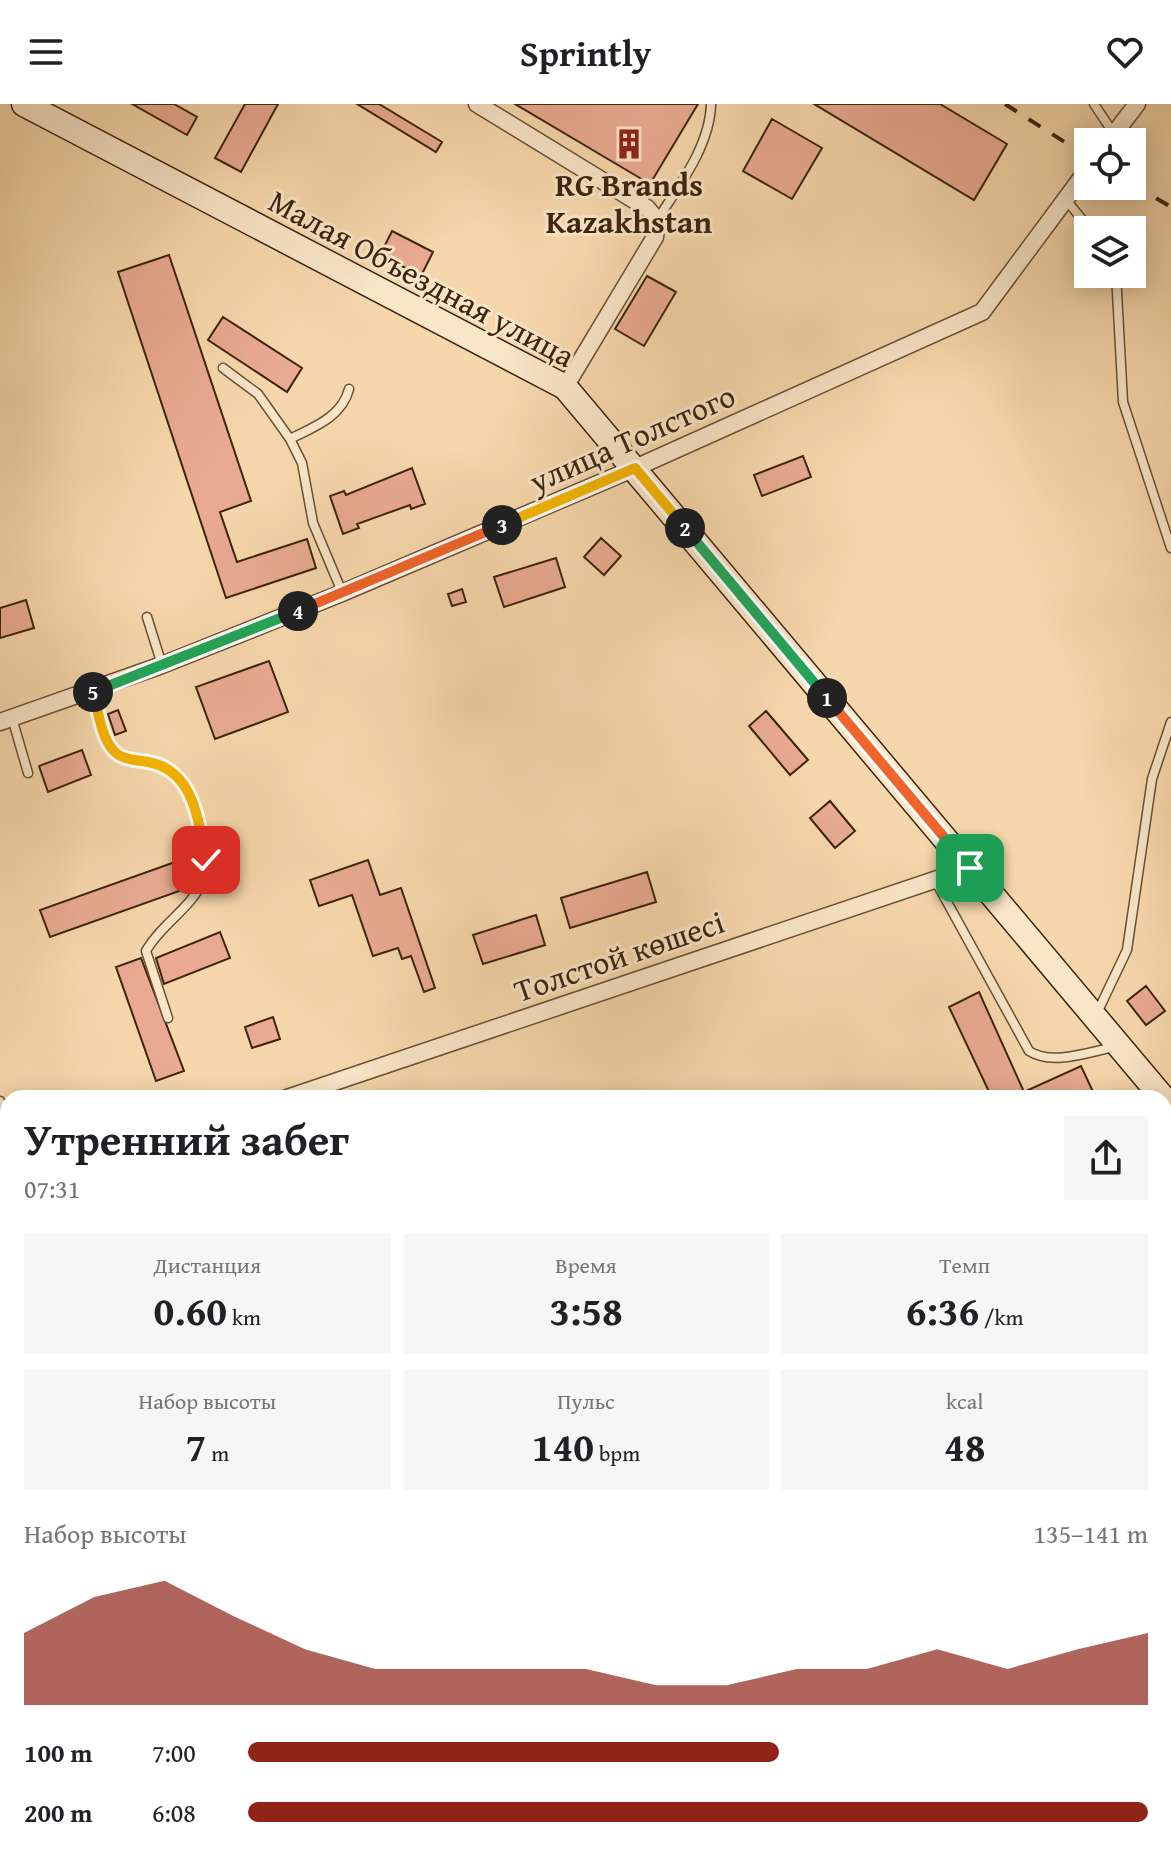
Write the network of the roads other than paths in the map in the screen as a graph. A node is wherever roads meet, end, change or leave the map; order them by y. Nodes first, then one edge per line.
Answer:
1 (24, 104) edge
2 (477, 104) edge
3 (711, 104) edge
4 (1094, 104) edge
5 (1137, 104) edge
6 (1106, 128) edge
7 (1119, 128) edge
8 (1074, 188) edge
9 (1065, 200) junction
10 (1079, 216) edge
11 (657, 220) junction
12 (1117, 288) edge
13 (223, 368) dead end
14 (565, 387) junction
15 (349, 389) dead end
16 (290, 439) junction
17 (635, 468) junction
18 (1171, 548) edge
19 (342, 593) junction
20 (147, 617) dead end
21 (162, 665) junction
22 (93, 690) junction
23 (6, 720) edge
24 (1171, 722) edge
25 (28, 773) dead end
26 (970, 868) junction
27 (935, 880) junction
28 (1095, 1017) junction
29 (168, 1018) dead end
30 (1120, 1046) junction
31 (311, 1090) edge
32 (1156, 1090) edge

1 - 14 street, Малая Объездная улица
2 - 11 street
3 - 11 lane
4 - 6 lane
5 - 7 street
8 - 9 street, улица Толстого
9 - 10 lane
9 - 17 street, улица Толстого
11 - 14 street
12 - 18 lane
13 - 16 lane
14 - 17 street, Малая Объездная улица
15 - 16 lane
16 - 19 lane
17 - 19 street, улица Толстого
17 - 26 street, Малая Объездная улица
19 - 21 street, улица Толстого
20 - 21 lane
21 - 22 street, улица Толстого
22 - 23 street, улица Толстого
22 - 29 lane
23 - 25 lane
24 - 28 lane
26 - 27 street, Толстой көшесі
26 - 28 street, Малая Объездная улица
27 - 30 lane
27 - 31 street, Толстой көшесі
28 - 30 street, Малая Объездная улица
30 - 32 street, Малая Объездная улица

